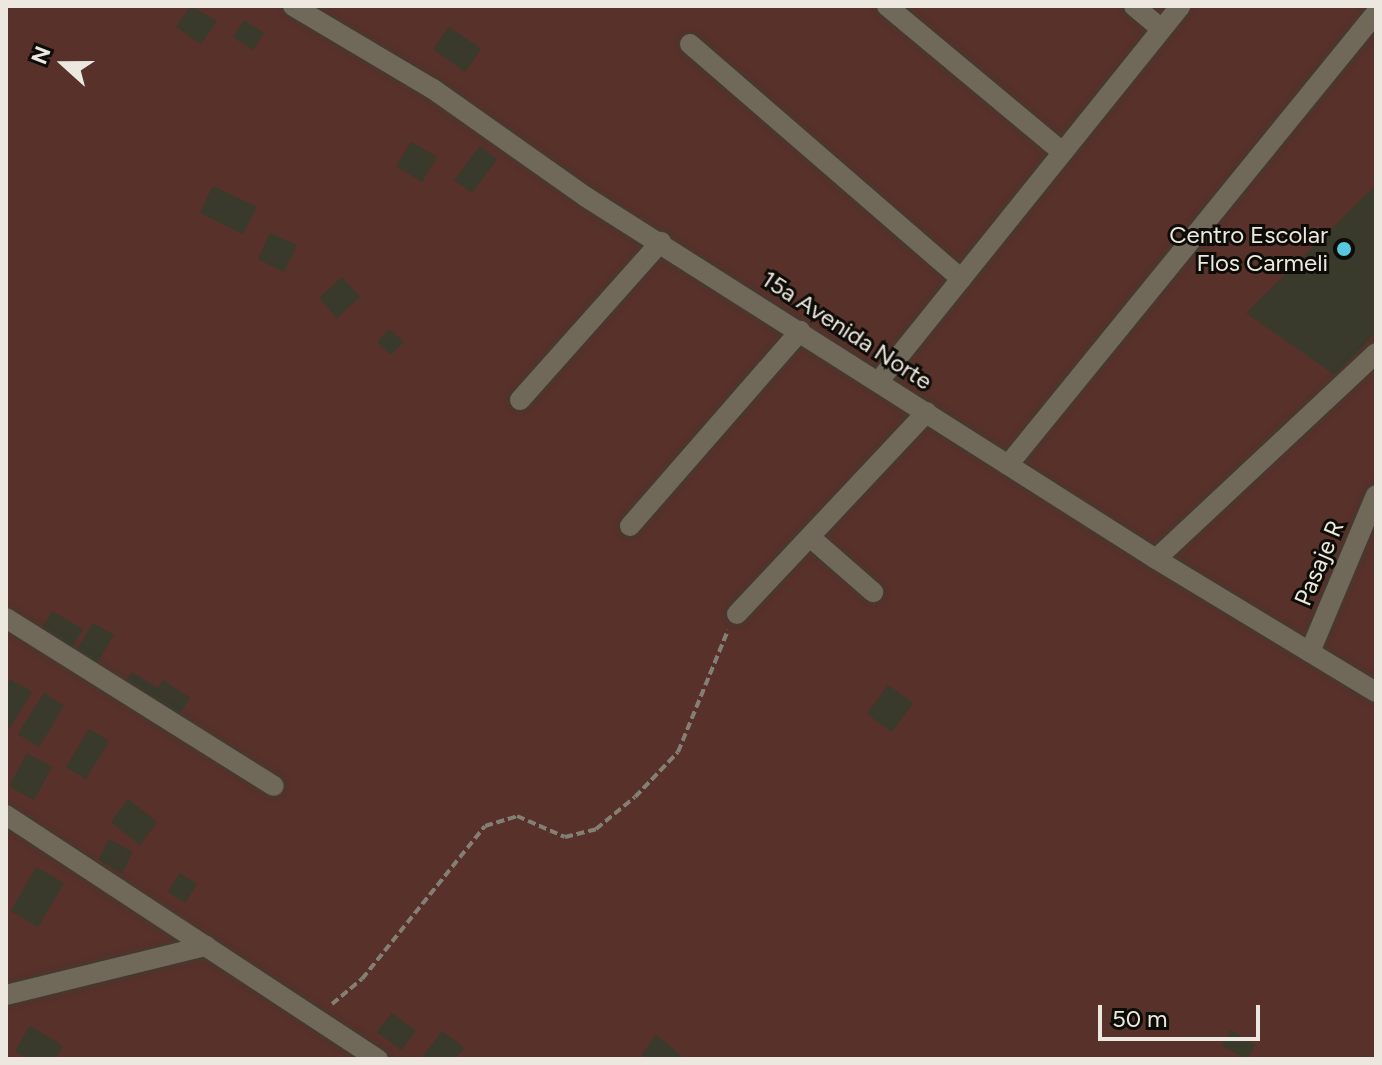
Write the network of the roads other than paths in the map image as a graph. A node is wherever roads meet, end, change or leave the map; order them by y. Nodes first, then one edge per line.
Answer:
1 (293, 6) edge
2 (887, 6) edge
3 (1134, 6) edge
4 (1180, 6) edge
5 (1367, 6) edge
6 (1376, 13) edge
7 (1161, 29) junction
8 (690, 44) dead end
9 (1062, 152) junction
10 (661, 242) junction
11 (961, 279) junction
12 (800, 331) junction
13 (1376, 353) edge
14 (879, 381) junction
15 (520, 400) dead end
16 (927, 412) junction
17 (1008, 465) junction
18 (1376, 495) edge
19 (630, 526) dead end
20 (810, 537) junction
21 (1156, 559) junction
22 (873, 592) dead end
23 (737, 614) road end
24 (6, 618) edge
25 (1310, 652) junction
26 (1376, 692) edge
27 (274, 786) dead end
28 (6, 815) edge
29 (206, 946) junction
30 (6, 995) edge
31 (378, 1059) edge

1 - 10 street, 15a Avenida Norte
2 - 9 street
3 - 7 street
4 - 7 street
5 - 6 street
6 - 17 street
7 - 9 street
8 - 11 street
9 - 11 street
10 - 12 street, 15a Avenida Norte
10 - 15 street
11 - 14 street
12 - 14 street, 15a Avenida Norte
12 - 19 street
13 - 21 street
14 - 16 street, 15a Avenida Norte
16 - 17 street, 15a Avenida Norte
16 - 20 street
17 - 21 street, 15a Avenida Norte
18 - 25 street, Pasaje R
20 - 22 street
20 - 23 street
21 - 25 street, 15a Avenida Norte
24 - 27 street
25 - 26 street, 15a Avenida Norte
28 - 29 street
29 - 30 street
29 - 31 street

